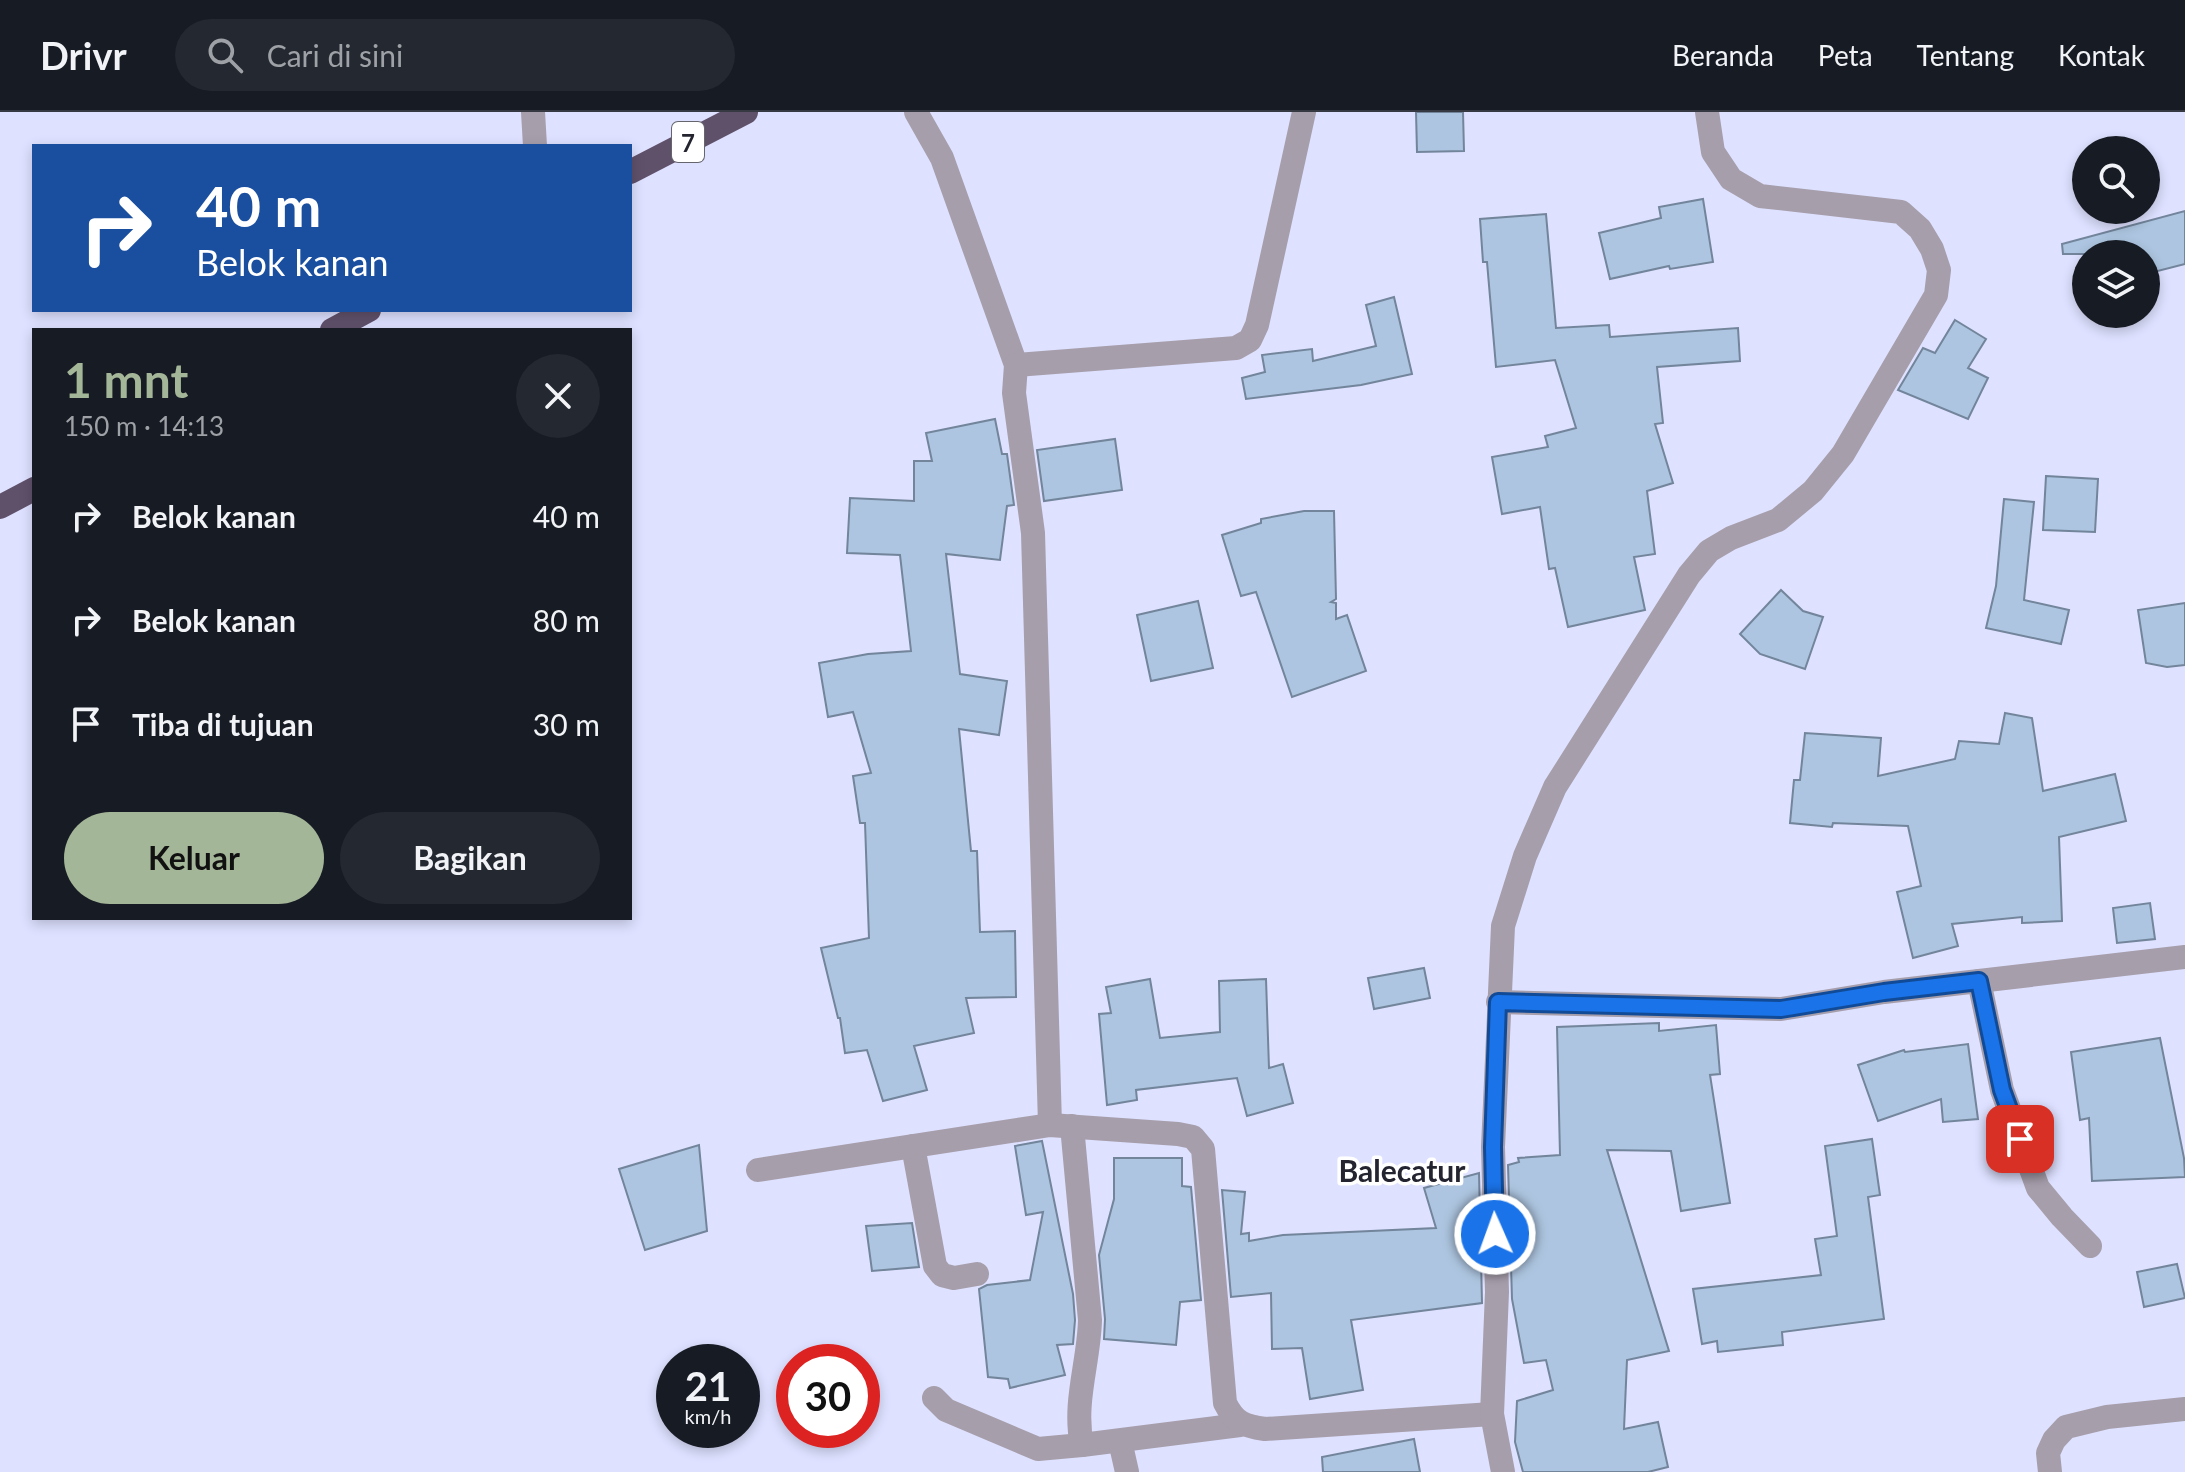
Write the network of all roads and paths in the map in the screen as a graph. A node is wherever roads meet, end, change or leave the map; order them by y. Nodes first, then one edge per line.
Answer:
1 (533, 112) edge
2 (746, 112) edge
3 (916, 112) edge
4 (1304, 112) edge
5 (1707, 112) edge
6 (535, 144) edge
7 (632, 171) edge
8 (365, 312) edge
9 (336, 328) edge
10 (1016, 365) junction
11 (32, 490) edge
12 (0, 507) edge
13 (2185, 957) edge
14 (1979, 981) junction
15 (1498, 1002) junction
16 (1061, 1126) junction
17 (913, 1146) junction
18 (758, 1170) dead end
19 (2090, 1246) dead end
20 (977, 1274) dead end
21 (934, 1398) dead end
22 (2185, 1409) edge
23 (1492, 1414) junction
24 (1240, 1425) junction
25 (1120, 1441) junction
26 (1082, 1445) junction
27 (1127, 1472) edge
28 (1503, 1472) edge
29 (2050, 1472) edge

1 - 6 street
2 - 7 highway, 7
3 - 10 street
4 - 10 street
5 - 15 street
8 - 9 highway
10 - 16 street
11 - 12 highway
13 - 14 street
14 - 15 street
14 - 19 street
15 - 23 street
16 - 17 street
16 - 24 street
16 - 26 street
17 - 18 street
17 - 20 street
21 - 26 street
22 - 29 street
23 - 24 street
23 - 28 street
24 - 25 street
25 - 26 street
25 - 27 street

